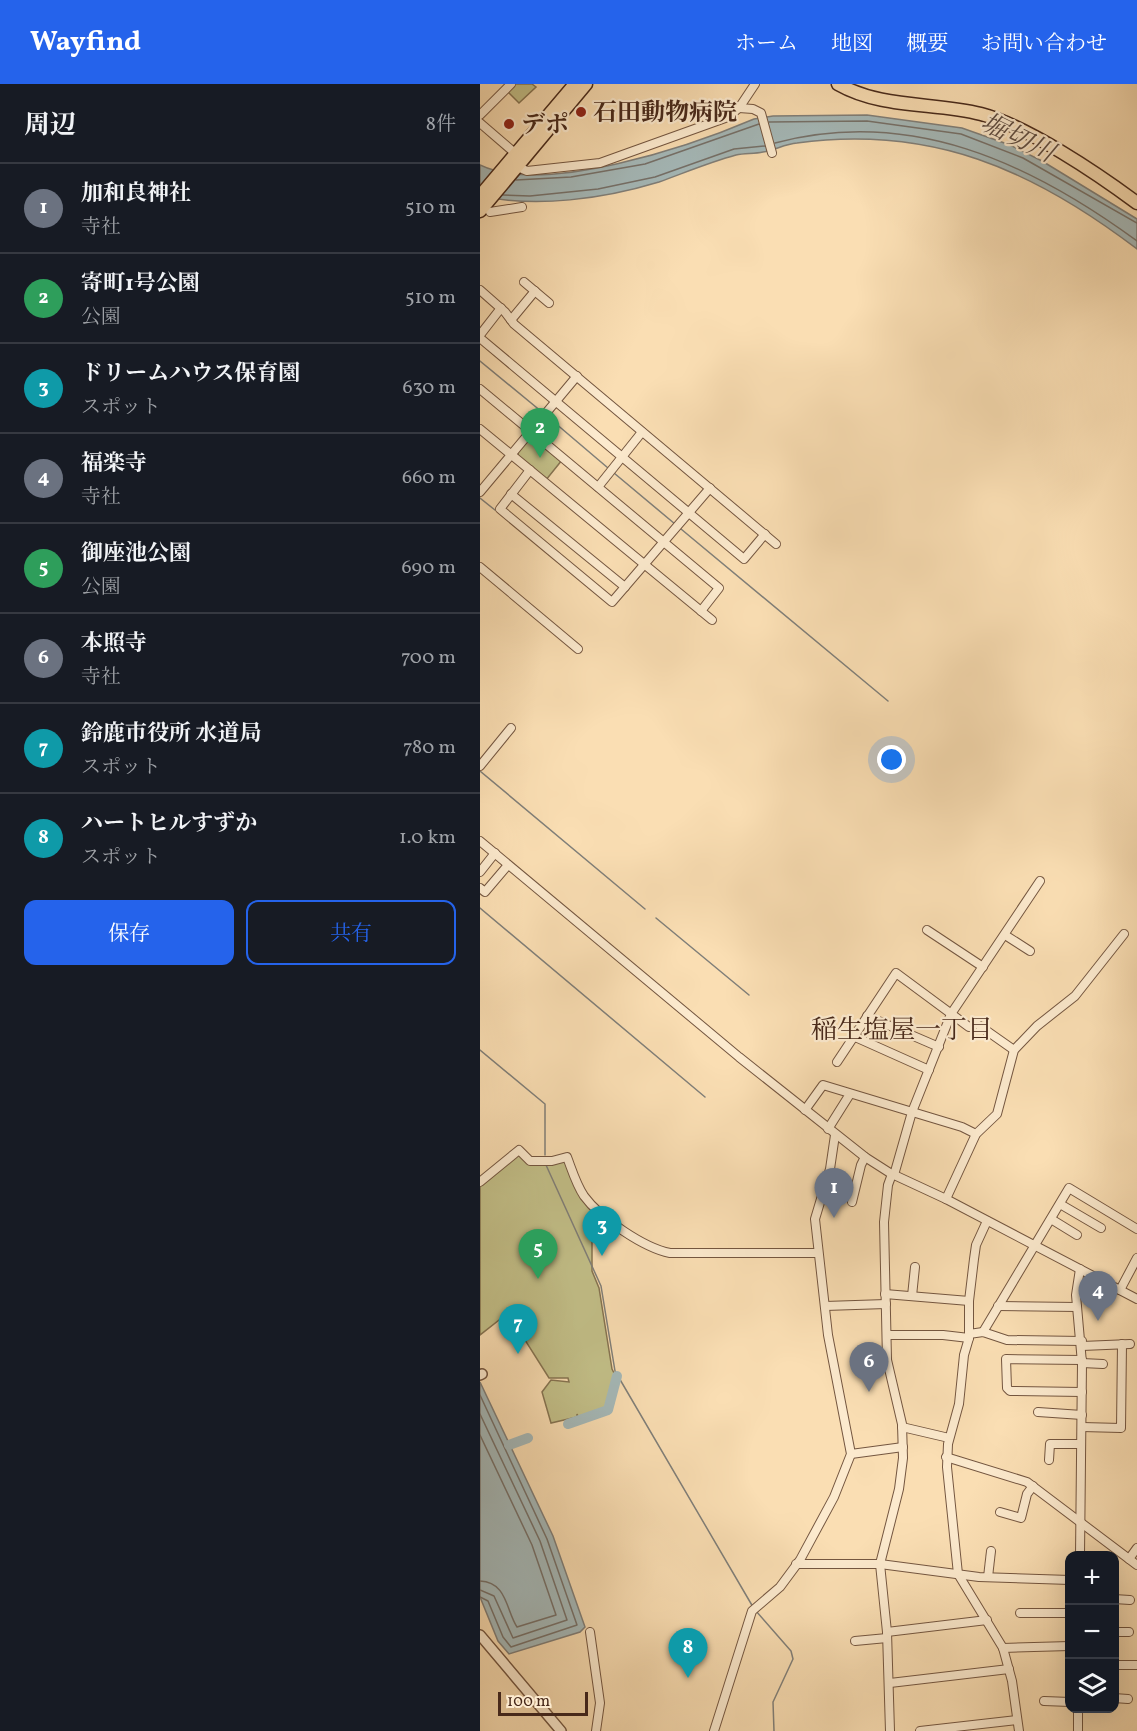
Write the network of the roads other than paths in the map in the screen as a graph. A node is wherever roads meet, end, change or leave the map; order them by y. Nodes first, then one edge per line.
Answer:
1 (511, 84) edge
2 (575, 84) edge
3 (586, 84) edge
4 (754, 84) edge
5 (838, 84) edge
6 (739, 108) junction
7 (480, 115) edge
8 (480, 123) edge
9 (772, 152) dead end
10 (516, 154) junction
11 (511, 170) junction
12 (1137, 203) edge
13 (484, 205) edge
14 (522, 207) dead end
15 (524, 282) dead end
16 (480, 290) edge
17 (535, 291) junction
18 (549, 303) dead end
19 (501, 308) junction
20 (511, 320) junction
21 (480, 337) edge
22 (577, 376) junction
23 (480, 389) edge
24 (555, 402) junction
25 (480, 429) edge
26 (531, 431) junction
27 (642, 432) junction
28 (512, 455) junction
29 (622, 457) junction
30 (530, 470) junction
31 (598, 487) junction
32 (710, 488) junction
33 (480, 492) edge
34 (511, 494) junction
35 (688, 513) junction
36 (765, 534) junction
37 (664, 542) junction
38 (776, 544) dead end
39 (645, 564) junction
40 (480, 567) edge
41 (625, 588) junction
42 (701, 611) junction
43 (712, 620) dead end
44 (578, 649) dead end
45 (511, 728) dead end
46 (480, 765) edge
47 (480, 841) edge
48 (495, 853) junction
49 (508, 865) junction
50 (480, 872) edge
51 (1040, 881) dead end
52 (480, 888) edge
53 (927, 930) dead end
54 (1124, 934) dead end
55 (1005, 935) junction
56 (1030, 951) dead end
57 (982, 967) junction
58 (951, 1014) junction
59 (867, 1016) junction
60 (853, 1036) junction
61 (939, 1047) junction
62 (1014, 1050) junction
63 (837, 1062) dead end
64 (929, 1070) junction
65 (850, 1094) junction
66 (805, 1110) junction
67 (912, 1113) junction
68 (828, 1129) junction
69 (976, 1134) junction
70 (835, 1135) junction
71 (866, 1157) junction
72 (893, 1175) junction
73 (480, 1182) edge
74 (946, 1199) junction
75 (852, 1202) dead end
76 (1060, 1204) junction
77 (1051, 1219) junction
78 (987, 1221) junction
79 (1101, 1228) dead end
80 (1137, 1229) edge
81 (1077, 1235) dead end
82 (1035, 1245) junction
83 (818, 1253) junction
84 (1137, 1257) edge
85 (915, 1268) dead end
86 (1080, 1269) junction
87 (1120, 1290) junction
88 (885, 1294) junction
89 (912, 1296) junction
90 (1137, 1299) edge
91 (969, 1301) junction
92 (886, 1304) junction
93 (825, 1306) junction
94 (998, 1306) junction
95 (1077, 1307) junction
96 (983, 1332) junction
97 (887, 1335) junction
98 (969, 1336) junction
99 (1082, 1343) junction
100 (1082, 1362) junction
101 (1103, 1364) dead end
102 (1082, 1392) junction
103 (1038, 1412) dead end
104 (1082, 1415) junction
105 (902, 1427) junction
106 (1082, 1427) junction
107 (949, 1438) junction
108 (1081, 1444) junction
109 (903, 1447) junction
110 (851, 1454) junction
111 (946, 1457) junction
112 (1049, 1460) dead end
113 (1033, 1486) junction
114 (1000, 1512) dead end
115 (1080, 1522) junction
116 (1137, 1548) edge
117 (991, 1551) dead end
118 (1080, 1551) edge
119 (1129, 1559) junction
120 (796, 1564) junction
121 (880, 1564) junction
122 (1137, 1565) edge
123 (958, 1574) junction
124 (988, 1577) junction
125 (1065, 1580) edge
126 (1119, 1599) edge
127 (1130, 1600) dead end
128 (1020, 1613) dead end
129 (1065, 1613) edge
130 (987, 1620) junction
131 (590, 1632) dead end
132 (1119, 1632) edge
133 (1129, 1632) dead end
134 (480, 1635) edge
135 (887, 1635) junction
136 (855, 1641) dead end
137 (1065, 1646) edge
138 (1003, 1648) junction
139 (1119, 1665) edge
140 (1137, 1665) edge
141 (1009, 1669) junction
142 (890, 1683) junction
143 (1119, 1698) edge
144 (1128, 1699) dead end
145 (1044, 1701) dead end
146 (1065, 1702) edge
147 (1078, 1713) edge
148 (1017, 1720) junction
149 (561, 1731) edge
150 (596, 1731) edge
151 (714, 1731) edge
152 (890, 1731) edge
153 (920, 1731) edge
154 (1019, 1731) edge
155 (1078, 1731) edge

1 - 7 street
2 - 10 main road
3 - 11 main road
4 - 6 street
5 - 12 main road
6 - 9 street
6 - 11 street
8 - 10 street
10 - 11 main road
11 - 13 main road
13 - 14 street
15 - 17 street
16 - 19 street
17 - 18 street
17 - 20 street
19 - 20 street
19 - 21 street
20 - 22 street
21 - 24 street
22 - 24 street
22 - 27 street
23 - 26 street
24 - 26 street
24 - 29 street
25 - 28 street
26 - 28 street
26 - 31 street
27 - 29 street
27 - 32 street
28 - 30 street
28 - 33 street
29 - 31 street
29 - 35 street
30 - 34 street
30 - 39 street
31 - 37 street
32 - 35 street
32 - 36 street
34 - 41 street
34 - 41 street
35 - 36 street
35 - 37 street
36 - 38 street
37 - 39 street
37 - 42 street
39 - 41 street
39 - 42 street
40 - 44 street
42 - 43 street
45 - 46 street
47 - 48 street
48 - 49 street
48 - 50 street
49 - 52 street
49 - 66 street
51 - 55 street
53 - 57 street
54 - 62 street
55 - 56 street
55 - 57 street
57 - 58 street
58 - 59 street
58 - 61 street
58 - 62 street
59 - 60 street
59 - 61 street
60 - 63 street
60 - 64 street
61 - 64 street
62 - 69 street
64 - 67 street
65 - 66 street
65 - 67 street
65 - 68 street
66 - 68 street
67 - 69 street
67 - 72 street
68 - 70 street
69 - 74 street
70 - 71 street
70 - 83 street
71 - 72 street
71 - 75 street
72 - 74 street
72 - 88 street
73 - 83 street
74 - 78 street
76 - 77 street
76 - 79 street
76 - 80 street
77 - 81 street
77 - 82 street
78 - 82 street
78 - 91 street
82 - 86 street
82 - 94 street
83 - 93 street
84 - 87 street
85 - 89 street
86 - 87 street
86 - 95 street
87 - 90 street
88 - 89 street
88 - 92 street
89 - 91 street
91 - 98 street
92 - 93 street
92 - 97 street
93 - 110 street
94 - 95 street
94 - 96 street
95 - 99 street
96 - 98 street
96 - 99 street
97 - 98 street
97 - 105 street
98 - 107 street
99 - 100 street
99 - 106 street
100 - 101 street
100 - 102 street
100 - 102 street
102 - 104 street
103 - 104 street
104 - 106 street
105 - 107 street
105 - 109 street
106 - 108 street
107 - 111 street
108 - 112 street
108 - 115 street
109 - 110 street
109 - 121 street
110 - 120 street
111 - 113 street
111 - 123 street
113 - 114 street
113 - 115 street
115 - 118 street
115 - 119 street
116 - 119 street
117 - 124 street
119 - 122 street
120 - 121 street
120 - 151 street
121 - 123 street
121 - 135 street
123 - 124 street
123 - 130 street
124 - 125 street
126 - 127 street
128 - 129 street
130 - 135 street
130 - 138 street
131 - 150 street
132 - 133 street
134 - 149 street
135 - 136 street
135 - 142 street
137 - 138 street
138 - 141 street
139 - 140 street
141 - 142 street
141 - 148 street
142 - 152 street
143 - 144 street
145 - 146 street
147 - 155 street
148 - 153 street
148 - 154 street

